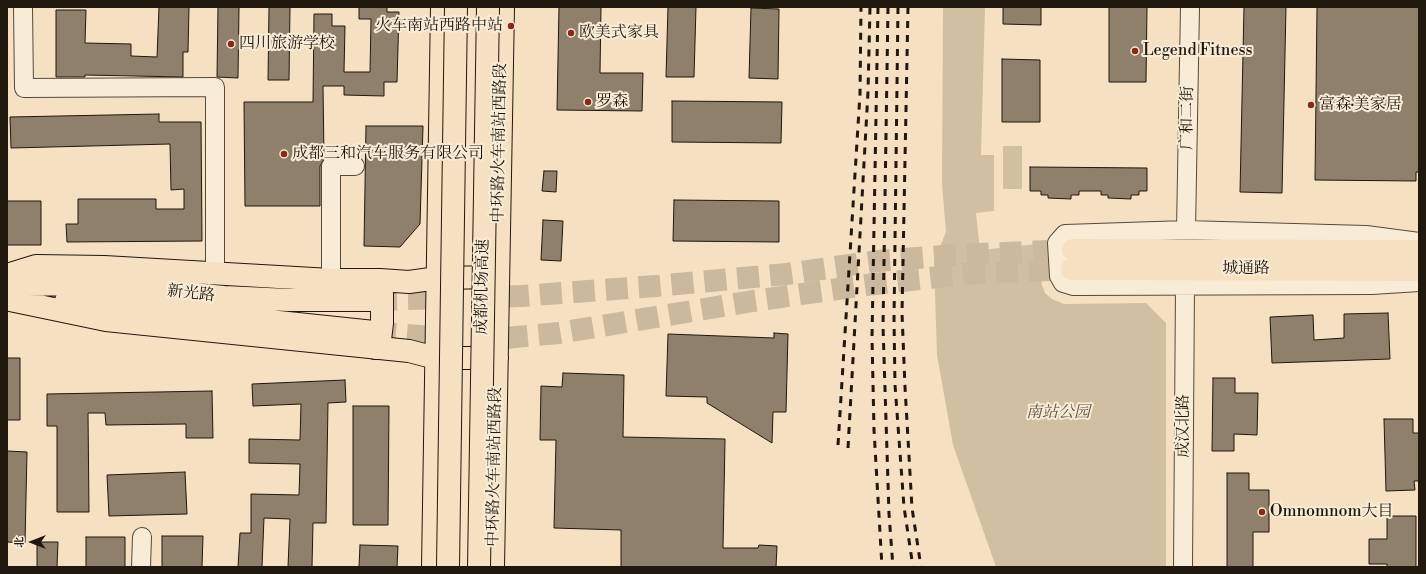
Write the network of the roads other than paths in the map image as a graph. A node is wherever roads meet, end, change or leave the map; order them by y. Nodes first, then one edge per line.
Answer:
1 (23, 7) edge
2 (442, 7) edge
3 (456, 7) edge
4 (488, 7) edge
5 (503, 7) edge
6 (1190, 7) edge
7 (355, 166) dead end
8 (1186, 230) junction
9 (1419, 242) edge
10 (1419, 251) edge
11 (1419, 270) edge
12 (215, 274) junction
13 (7, 275) edge
14 (498, 277) junction
15 (438, 278) junction
16 (331, 280) junction
17 (1419, 282) edge
18 (1185, 285) junction
19 (377, 290) junction
20 (8, 295) edge
21 (374, 340) junction
22 (436, 358) junction
23 (497, 358) junction
24 (142, 537) dead end
25 (141, 567) edge
26 (433, 567) edge
27 (448, 567) edge
28 (478, 567) edge
29 (493, 567) edge
30 (1182, 567) edge

1 - 12 street
2 - 15 main road
3 - 27 main road, 成都机场高速, bridge
4 - 28 main road, 成都机场高速, bridge
5 - 14 main road, 中环路火车南站西路段
6 - 8 street, 广和二街
7 - 16 street
8 - 9 street
8 - 18 street
10 - 11 main road, 城通路
12 - 13 main road
12 - 16 main road
14 - 15 main road
14 - 23 main road, 中环路火车南站西路段
15 - 19 main road
15 - 22 main road
16 - 19 main road
17 - 18 street
18 - 30 street, 成汉北路
19 - 20 main road, 新光路
19 - 21 main road
20 - 21 main road
21 - 22 main road
22 - 23 main road
22 - 26 main road
23 - 29 main road, 中环路火车南站西路段
24 - 25 street

